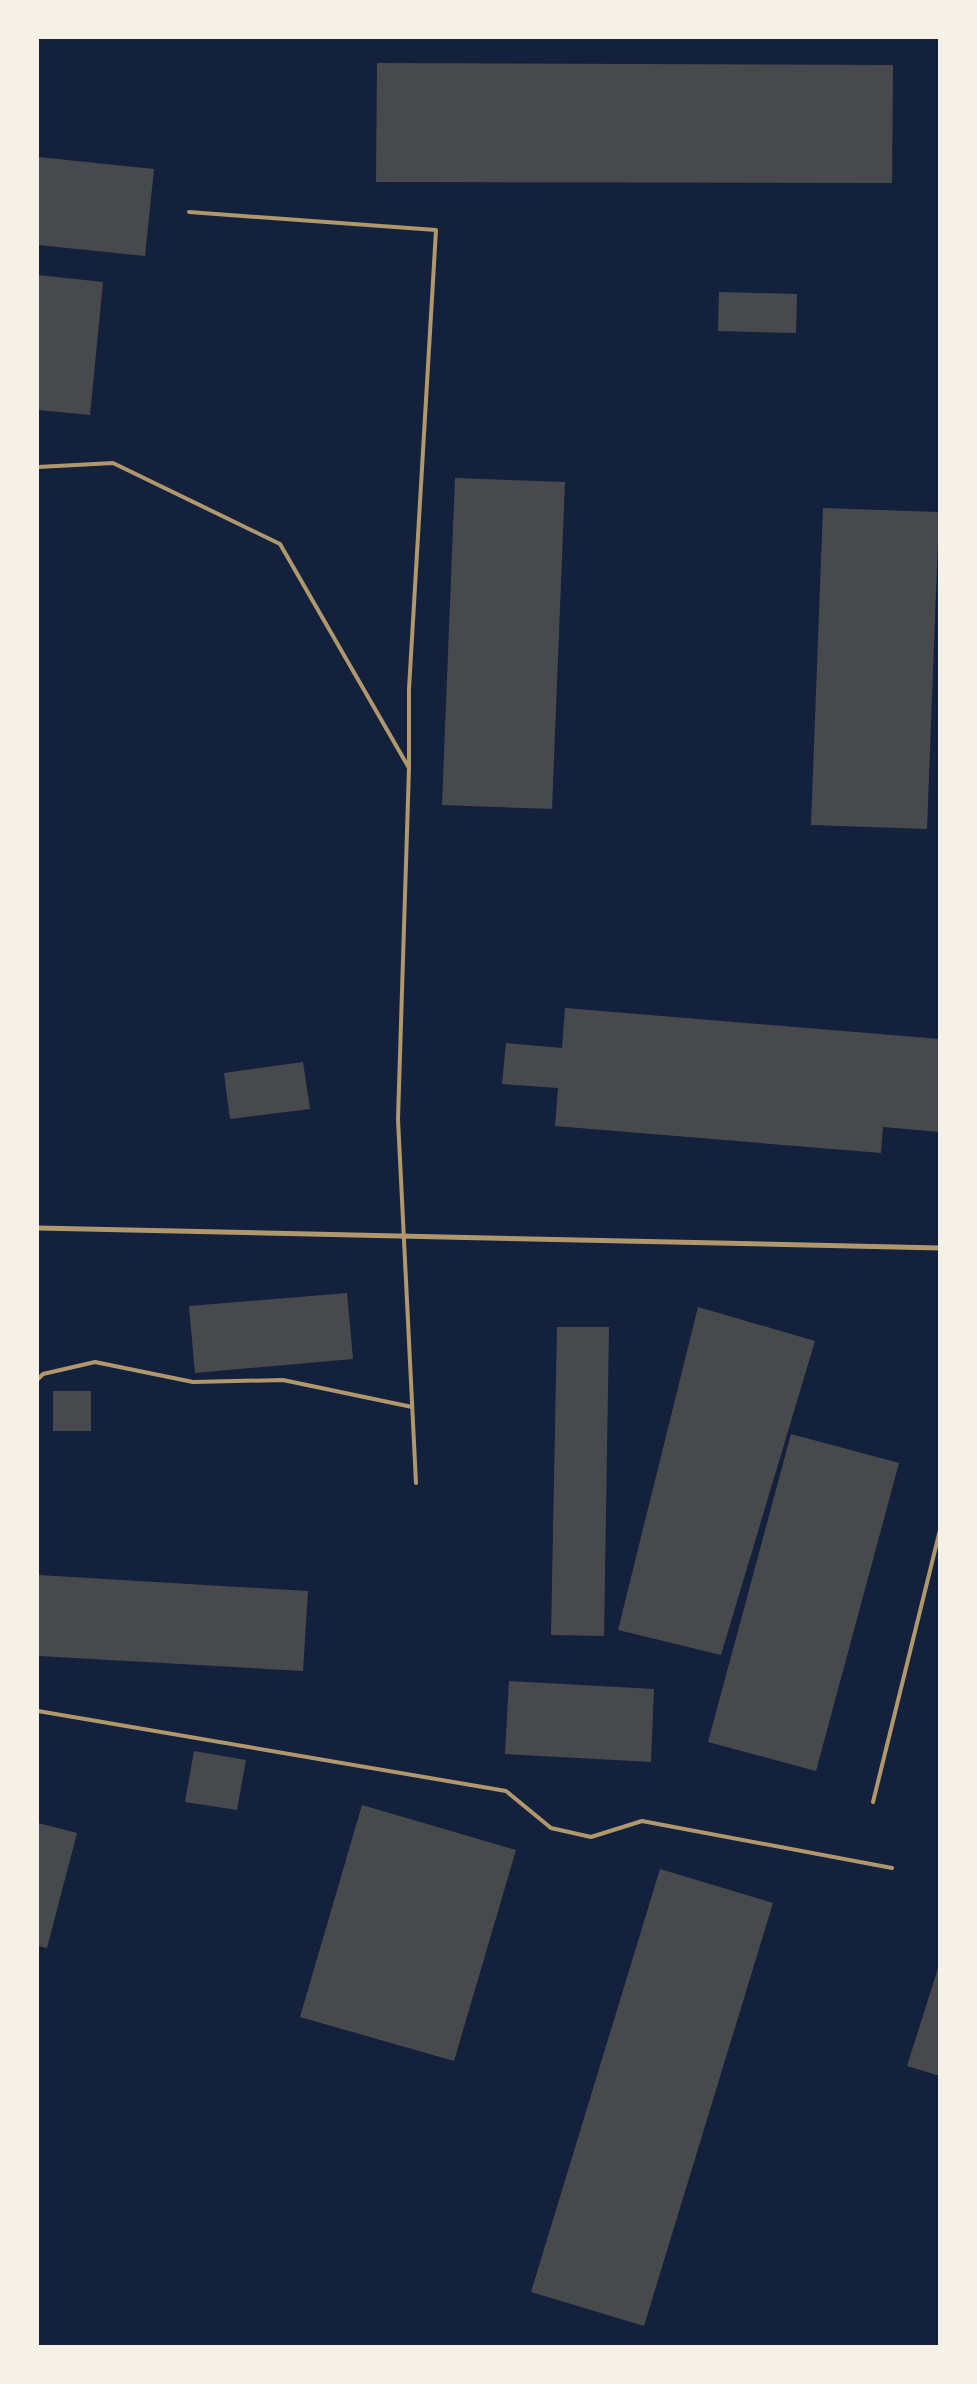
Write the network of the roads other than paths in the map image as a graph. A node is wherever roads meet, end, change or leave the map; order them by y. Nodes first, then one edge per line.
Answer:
1 (189, 212) dead end
2 (38, 467) edge
3 (409, 768) junction
4 (38, 1228) edge
5 (405, 1237) junction
6 (940, 1248) edge
7 (38, 1379) edge
8 (412, 1407) junction
9 (416, 1483) dead end
10 (940, 1530) edge
11 (38, 1711) edge
12 (873, 1802) dead end
13 (892, 1868) dead end

1 - 3 lane
2 - 3 lane
3 - 5 lane
4 - 5 street
5 - 6 street
5 - 8 lane
7 - 8 lane
8 - 9 lane
10 - 12 lane
11 - 13 lane

